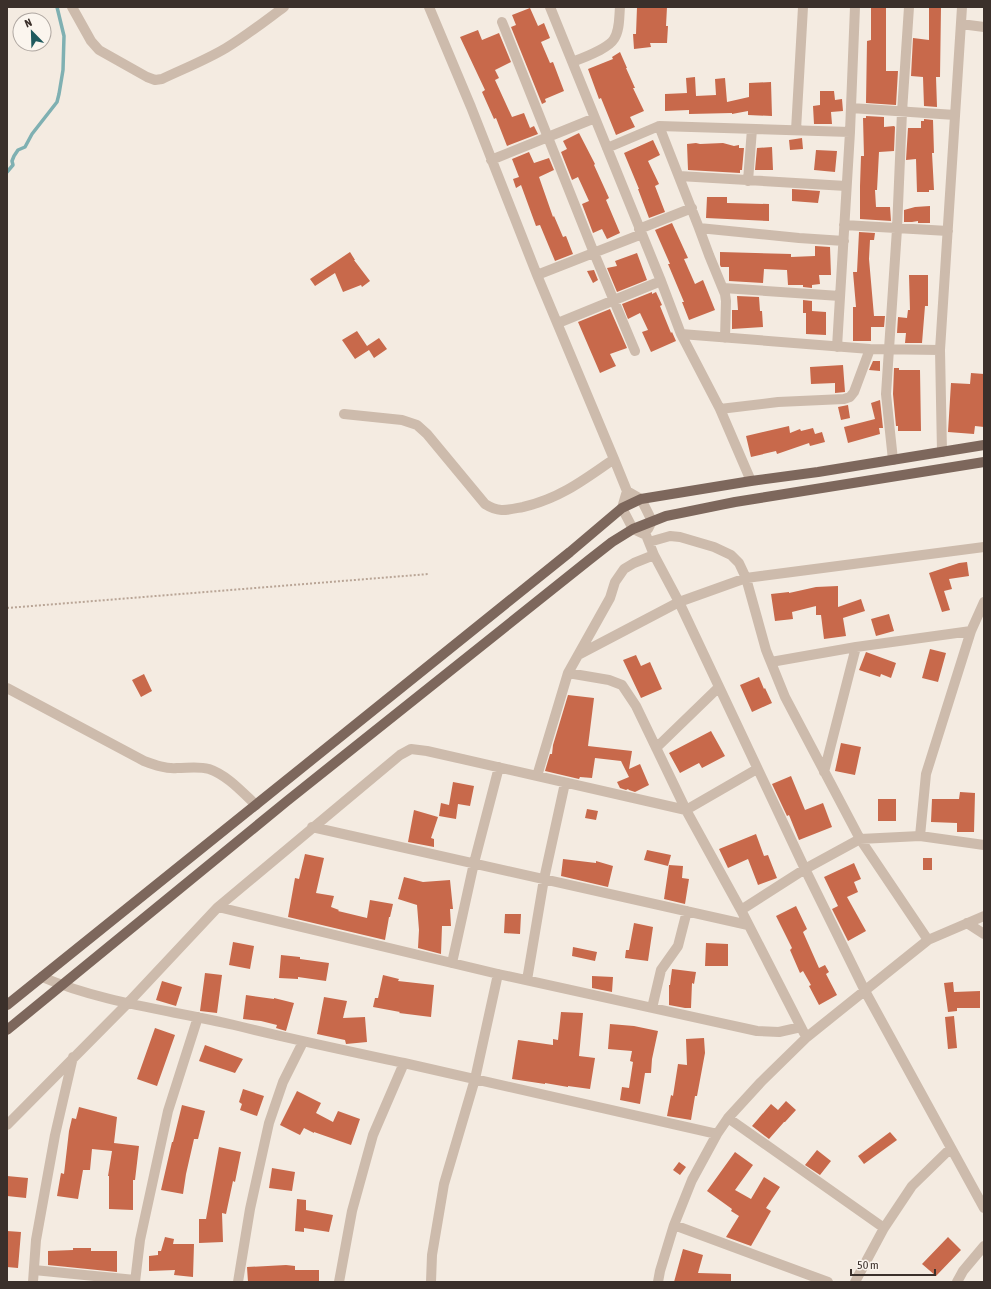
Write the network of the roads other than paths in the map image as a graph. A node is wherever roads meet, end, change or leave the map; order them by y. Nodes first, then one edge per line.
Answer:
1 (72, 7) edge
2 (284, 7) edge
3 (429, 7) edge
4 (550, 7) edge
5 (620, 7) edge
6 (804, 7) edge
7 (855, 7) edge
8 (909, 7) edge
9 (962, 7) edge
10 (502, 22) dead end
11 (961, 24) junction
12 (984, 27) edge
13 (573, 62) junction
14 (851, 108) junction
15 (902, 112) junction
16 (955, 115) junction
17 (596, 118) junction
18 (659, 126) junction
19 (752, 129) junction
20 (796, 130) junction
21 (850, 132) junction
22 (548, 137) junction
23 (607, 148) junction
24 (491, 160) junction
25 (679, 176) junction
26 (748, 181) junction
27 (846, 186) junction
28 (692, 208) junction
29 (844, 225) junction
30 (699, 228) junction
31 (897, 229) junction
32 (948, 231) junction
33 (640, 232) junction
34 (844, 241) junction
35 (594, 253) junction
36 (537, 275) junction
37 (661, 281) junction
38 (723, 288) junction
39 (840, 296) junction
40 (614, 300) junction
41 (558, 323) junction
42 (681, 334) junction
43 (725, 338) junction
44 (837, 347) junction
45 (870, 349) junction
46 (889, 350) junction
47 (940, 350) junction
48 (635, 351) dead end
49 (720, 408) junction
50 (344, 414) dead end
51 (984, 446) edge
52 (942, 452) junction
53 (614, 459) junction
54 (893, 460) junction
55 (984, 462) edge
56 (751, 481) junction
57 (627, 491) junction
58 (641, 499) junction
59 (622, 508) junction
60 (652, 521) junction
61 (633, 529) junction
62 (648, 538) junction
63 (984, 547) edge
64 (654, 555) junction
65 (746, 578) junction
66 (679, 602) junction
67 (984, 602) edge
68 (971, 630) junction
69 (856, 647) junction
70 (578, 655) junction
71 (771, 662) junction
72 (568, 673) junction
73 (718, 687) junction
74 (7, 688) edge
75 (656, 748) junction
76 (499, 767) junction
77 (757, 769) junction
78 (824, 772) junction
79 (537, 776) junction
80 (565, 782) junction
81 (256, 805) junction
82 (686, 810) junction
83 (312, 827) junction
84 (920, 836) junction
85 (860, 839) junction
86 (984, 845) edge
87 (474, 863) junction
88 (805, 869) junction
89 (544, 879) junction
90 (218, 907) junction
91 (740, 910) junction
92 (687, 911) junction
93 (984, 916) edge
94 (967, 922) junction
95 (748, 924) junction
96 (984, 934) edge
97 (928, 940) junction
98 (452, 963) junction
99 (498, 974) junction
100 (42, 977) junction
101 (527, 980) junction
102 (61, 985) junction
103 (865, 990) junction
104 (127, 1004) junction
105 (7, 1006) edge
106 (652, 1008) junction
107 (198, 1017) junction
108 (801, 1027) junction
109 (7, 1030) edge
110 (807, 1037) junction
111 (303, 1042) junction
112 (73, 1057) junction
113 (404, 1063) junction
114 (475, 1079) junction
115 (728, 1118) junction
116 (7, 1125) edge
117 (717, 1134) junction
118 (951, 1148) junction
119 (984, 1208) edge
120 (674, 1225) junction
121 (884, 1228) junction
122 (984, 1246) edge
123 (34, 1270) junction
124 (135, 1281) edge
125 (33, 1282) edge
126 (238, 1282) edge
127 (339, 1282) edge
128 (431, 1282) edge
129 (658, 1282) edge
130 (828, 1282) edge
131 (855, 1282) edge
132 (957, 1282) edge

1 - 2 street
3 - 24 street
4 - 13 street
5 - 13 street
6 - 20 street
7 - 14 street
8 - 15 street
9 - 11 street
10 - 22 street
11 - 12 street
11 - 16 street
13 - 17 street
14 - 15 street
14 - 21 street
15 - 16 street
15 - 31 street
16 - 32 street
17 - 22 street
17 - 23 street
18 - 19 street
18 - 23 street
18 - 25 street
19 - 20 street
19 - 26 street
20 - 21 street
21 - 27 street
22 - 24 street
22 - 35 street
23 - 33 street
24 - 36 street
25 - 26 street
25 - 28 street
26 - 27 street
27 - 29 street
28 - 30 street
28 - 33 street
29 - 31 street
29 - 34 street
30 - 34 street
30 - 38 street
31 - 32 street
31 - 46 street
32 - 47 street
33 - 35 street
33 - 37 street
34 - 39 street
35 - 36 street
35 - 40 street
36 - 41 street
37 - 40 street
37 - 42 street
38 - 39 street
38 - 43 street
39 - 44 street
40 - 41 street
40 - 48 street
41 - 53 street
42 - 43 street
42 - 49 street
43 - 44 street
44 - 45 street
45 - 46 street
45 - 49 street
46 - 47 street
46 - 54 street
47 - 52 street
49 - 56 street
50 - 53 street
51 - 52 main road
52 - 54 main road
53 - 57 street
54 - 56 main road
55 - 60 main road
56 - 58 main road
57 - 58 street
57 - 59 street
58 - 59 main road
58 - 60 street
59 - 61 street
59 - 81 main road
60 - 61 main road
60 - 62 street
61 - 62 street
61 - 102 main road
62 - 64 street
62 - 65 street
63 - 65 street
64 - 66 street
64 - 70 street
65 - 66 street
65 - 71 street
66 - 70 street
66 - 73 street
67 - 68 street
68 - 69 street
68 - 84 street
69 - 71 street
69 - 78 street
70 - 72 street
71 - 78 street
72 - 75 street
72 - 79 street
73 - 75 street
73 - 77 street
74 - 81 street
75 - 82 street
76 - 79 street
76 - 83 street
76 - 87 street
77 - 82 street
77 - 88 street
78 - 85 street
79 - 80 street
80 - 82 street
80 - 89 street
81 - 100 main road
82 - 91 street
83 - 87 street
83 - 90 street
84 - 85 street
84 - 86 street
85 - 88 street
85 - 97 street
87 - 89 street
87 - 98 street
88 - 91 street
88 - 103 street
89 - 92 street
89 - 101 street
90 - 98 street
90 - 104 street
91 - 95 street
92 - 95 street
92 - 106 street
93 - 94 street
94 - 96 street
94 - 97 street
95 - 108 street
97 - 103 street
98 - 99 street
99 - 101 street
99 - 114 street
100 - 102 street
100 - 105 main road
101 - 106 street
102 - 104 street
102 - 109 main road
103 - 110 street
103 - 118 street
104 - 107 street
104 - 112 street
106 - 108 street
107 - 111 street
107 - 124 street
108 - 110 street
110 - 115 street
111 - 113 street
111 - 126 street
112 - 116 street
112 - 123 street
113 - 114 street
113 - 127 street
114 - 117 street
114 - 128 street
115 - 117 street
115 - 121 street
117 - 120 street
118 - 119 street
118 - 121 street
120 - 129 street
120 - 130 street
121 - 131 street
122 - 132 street
123 - 124 street
123 - 125 street

